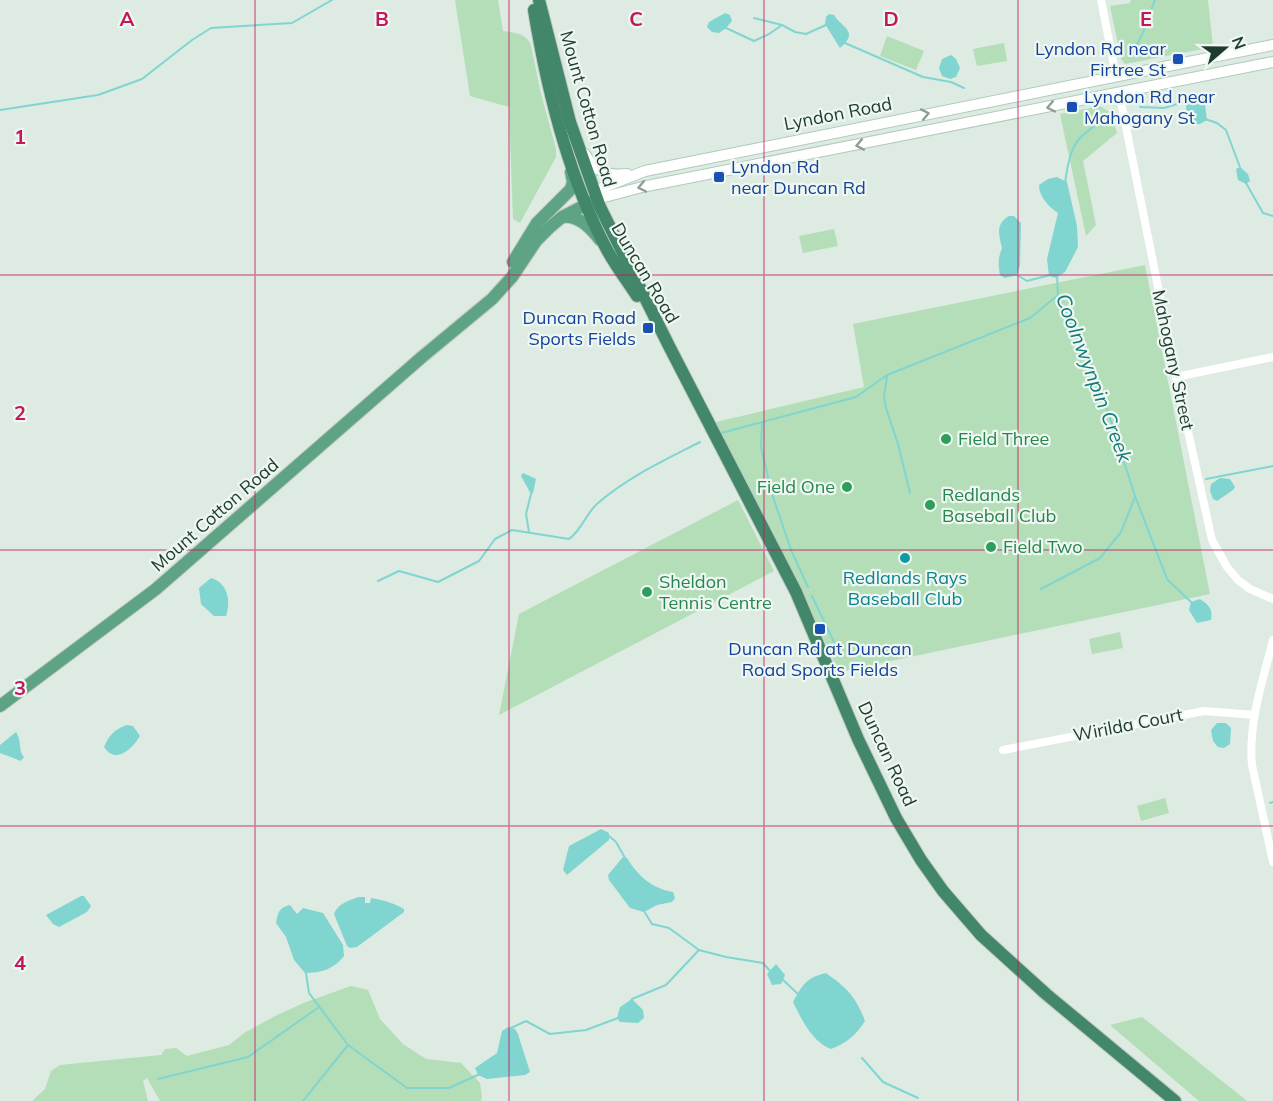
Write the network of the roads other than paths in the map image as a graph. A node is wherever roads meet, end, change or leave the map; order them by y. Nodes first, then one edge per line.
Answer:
1 (532, 0) edge
2 (539, 0) edge
3 (1101, 0) edge
4 (1273, 45) edge
5 (539, 47) junction
6 (1273, 62) edge
7 (557, 75) junction
8 (1116, 76) junction
9 (1119, 92) junction
10 (719, 156) junction
11 (645, 171) junction
12 (723, 172) junction
13 (590, 198) junction
14 (562, 218) junction
15 (604, 245) junction
16 (464, 318) junction
17 (443, 339) junction
18 (669, 346) junction
19 (1273, 357) edge
20 (1176, 377) junction
21 (1273, 600) edge
22 (1273, 640) edge
23 (0, 706) edge
24 (1255, 715) junction
25 (1003, 750) dead end
26 (1273, 862) edge
27 (1175, 1101) edge

1 - 5 highway, Mount Cotton Road
2 - 7 highway, Mount Cotton Road
3 - 8 street
4 - 8 main road, Lyndon Road
5 - 13 highway, Duncan Road
5 - 16 main road, Mount Cotton Road
6 - 9 main road, Lyndon Road
7 - 11 main road
7 - 13 highway, Mount Cotton Road
8 - 9 main road
10 -> 8 main road, Lyndon Road
9 -> 12 main road, Lyndon Road
9 - 20 street, Mahogany Street
10 - 11 main road, Lyndon Road
10 - 12 main road
11 - 13 main road, Lyndon Road
12 -> 13 main road, Lyndon Road
13 - 14 main road, Mount Cotton Road
13 - 15 highway, Duncan Road
13 - 16 main road, Lyndon Road
13 - 18 highway, Duncan Road
14 - 15 main road
14 - 17 main road, Mount Cotton Road
15 - 18 highway, Duncan Road
16 - 17 main road, Mount Cotton Road
17 - 23 main road, Mount Cotton Road
18 - 27 highway, Duncan Road
19 - 20 street
20 - 21 street, Mahogany Street
22 - 24 street
24 - 25 street, Wirilda Court
24 - 26 street

